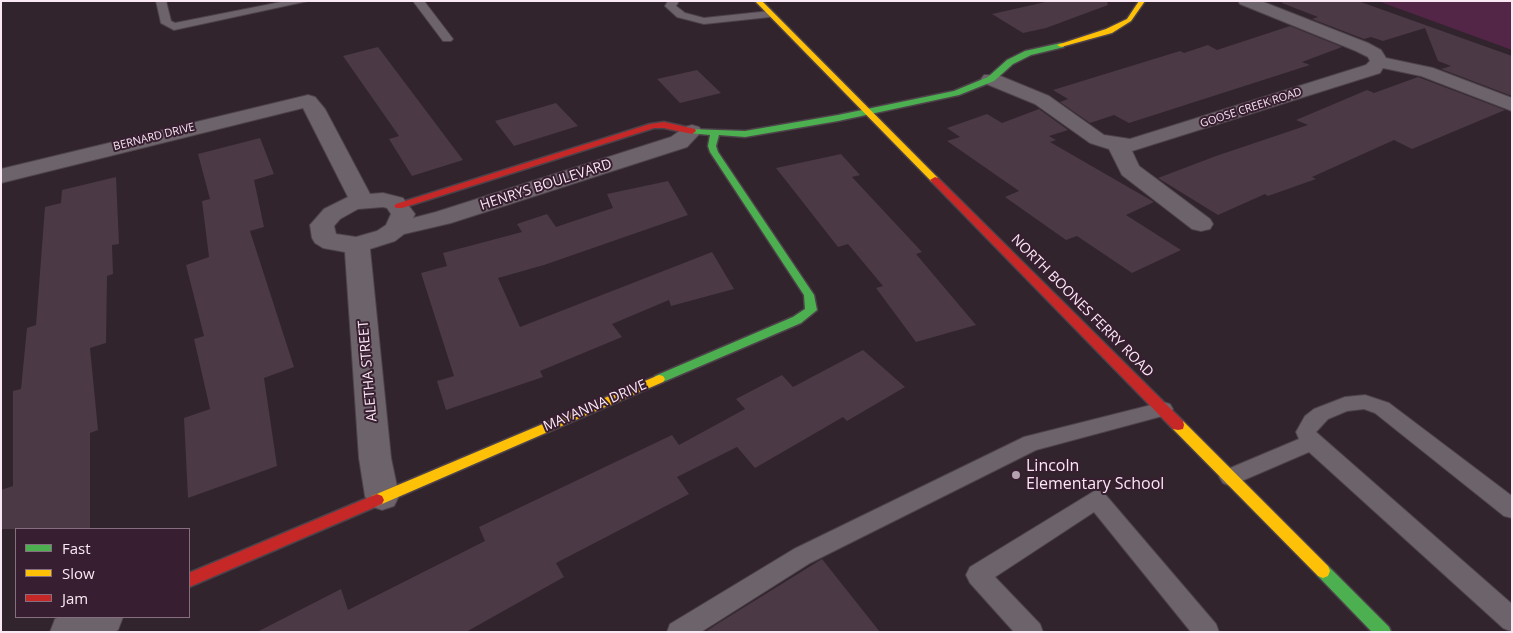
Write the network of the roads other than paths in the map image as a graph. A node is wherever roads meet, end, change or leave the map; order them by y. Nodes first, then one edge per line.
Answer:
1 (161, 1) edge
2 (303, 1) edge
3 (418, 1) edge
4 (674, 1) edge
5 (758, 1) edge
6 (1142, 1) edge
7 (1246, 1) edge
8 (770, 14) junction
9 (448, 38) dead end
10 (1379, 62) junction
11 (991, 79) junction
12 (1512, 105) edge
13 (868, 112) junction
14 (692, 131) joint
15 (715, 133) junction
16 (1118, 145) junction
17 (1, 176) edge
18 (362, 201) junction
19 (397, 217) junction
20 (1201, 224) dead end
21 (357, 245) junction
22 (1163, 409) junction
23 (1312, 442) junction
24 (1230, 477) junction
25 (382, 496) junction
26 (1512, 509) edge
27 (190, 580) edge
28 (102, 618) edge
29 (1512, 620) edge
30 (69, 632) edge
31 (679, 632) edge
32 (1032, 632) edge
33 (1207, 632) edge
34 (1383, 632) edge

1 - 2 lane
3 - 9 lane
4 - 8 lane
5 - 8 street, NORTH BOONES FERRY ROAD
6 - 11 street
7 - 10 street
8 - 13 street, NORTH BOONES FERRY ROAD
10 - 12 street
10 - 16 street, GOOSE CREEK ROAD
11 - 13 street, HENRYS BOULEVARD
11 - 16 street, GOOSE CREEK ROAD
13 - 15 street, HENRYS BOULEVARD
13 - 22 street, NORTH BOONES FERRY ROAD
14 - 15 street, HENRYS BOULEVARD
14 - 19 street, HENRYS BOULEVARD
15 - 25 street, MAYANNA DRIVE
16 - 20 street
17 - 18 street, BERNARD DRIVE
18 - 19 street
18 - 21 street
19 - 21 street
21 - 25 street, ALETHA STREET
22 - 24 street, NORTH BOONES FERRY ROAD
22 - 31 lane
23 - 24 lane
23 - 26 lane
23 - 29 lane
24 - 34 street, NORTH BOONES FERRY ROAD
25 - 27 street, MAYANNA DRIVE
28 - 30 street
32 - 33 lane

